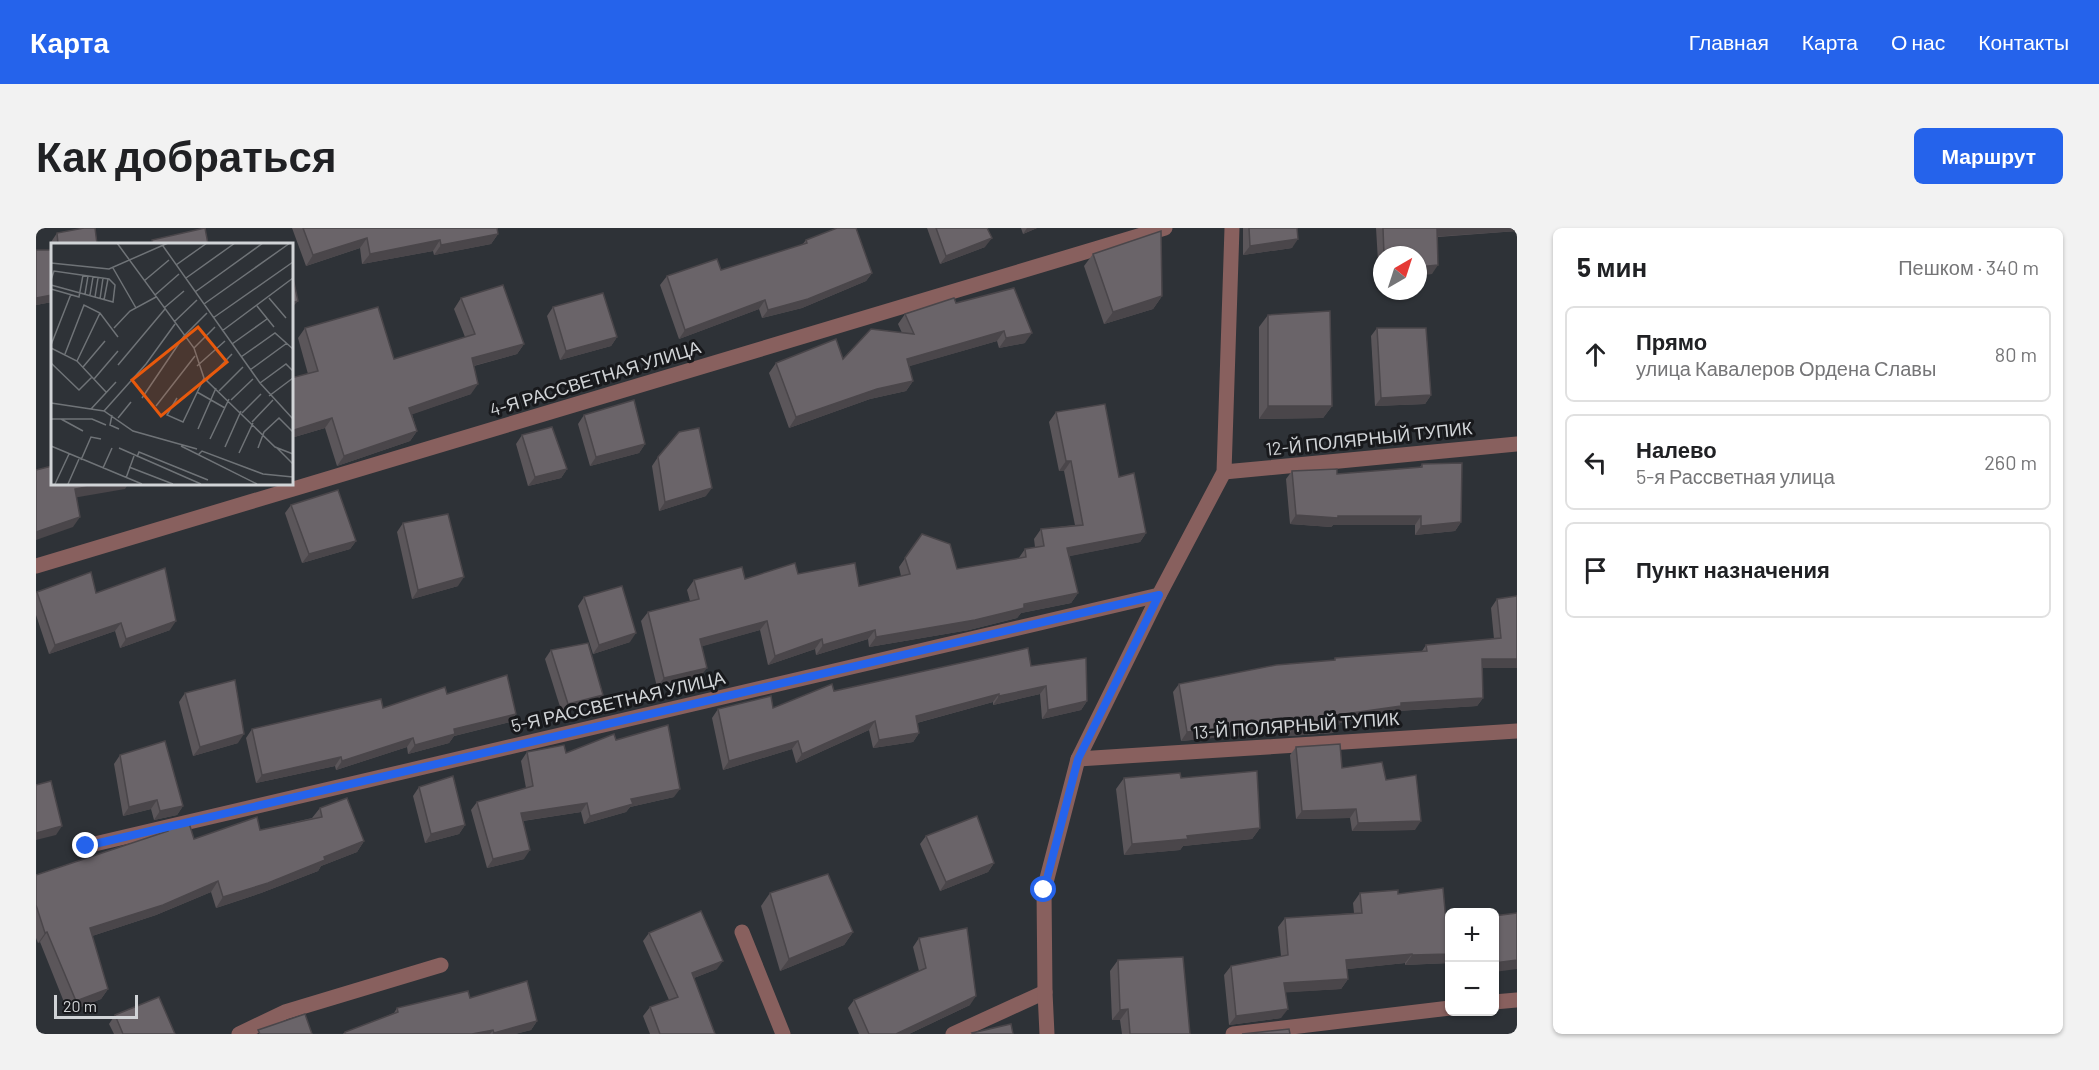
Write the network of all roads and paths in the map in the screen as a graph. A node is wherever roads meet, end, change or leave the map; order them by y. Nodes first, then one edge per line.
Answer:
1 (1165, 228) edge
2 (1232, 228) edge
3 (1517, 444) edge
4 (1224, 472) junction
5 (36, 566) edge
6 (1159, 595) junction
7 (1517, 730) edge
8 (1078, 759) junction
9 (86, 846) dead end
10 (742, 932) dead end
11 (441, 965) dead end
12 (1044, 992) junction
13 (1517, 1000) edge
14 (1499, 1002) edge
15 (1445, 1008) edge
16 (239, 1034) edge
17 (783, 1034) edge
18 (952, 1034) edge
19 (1047, 1034) edge
20 (1233, 1034) edge

1 - 5 street, 4-Я РАССВЕТНАЯ УЛИЦА
2 - 4 street
3 - 4 street, 12-Й ПОЛЯРНЫЙ ТУПИК
4 - 6 street
6 - 8 street
6 - 9 street, 5-Я РАССВЕТНАЯ УЛИЦА
7 - 8 street, 13-Й ПОЛЯРНЫЙ ТУПИК
8 - 12 street
10 - 17 street
11 - 16 street
12 - 18 street
12 - 19 street
13 - 14 street
15 - 20 street

